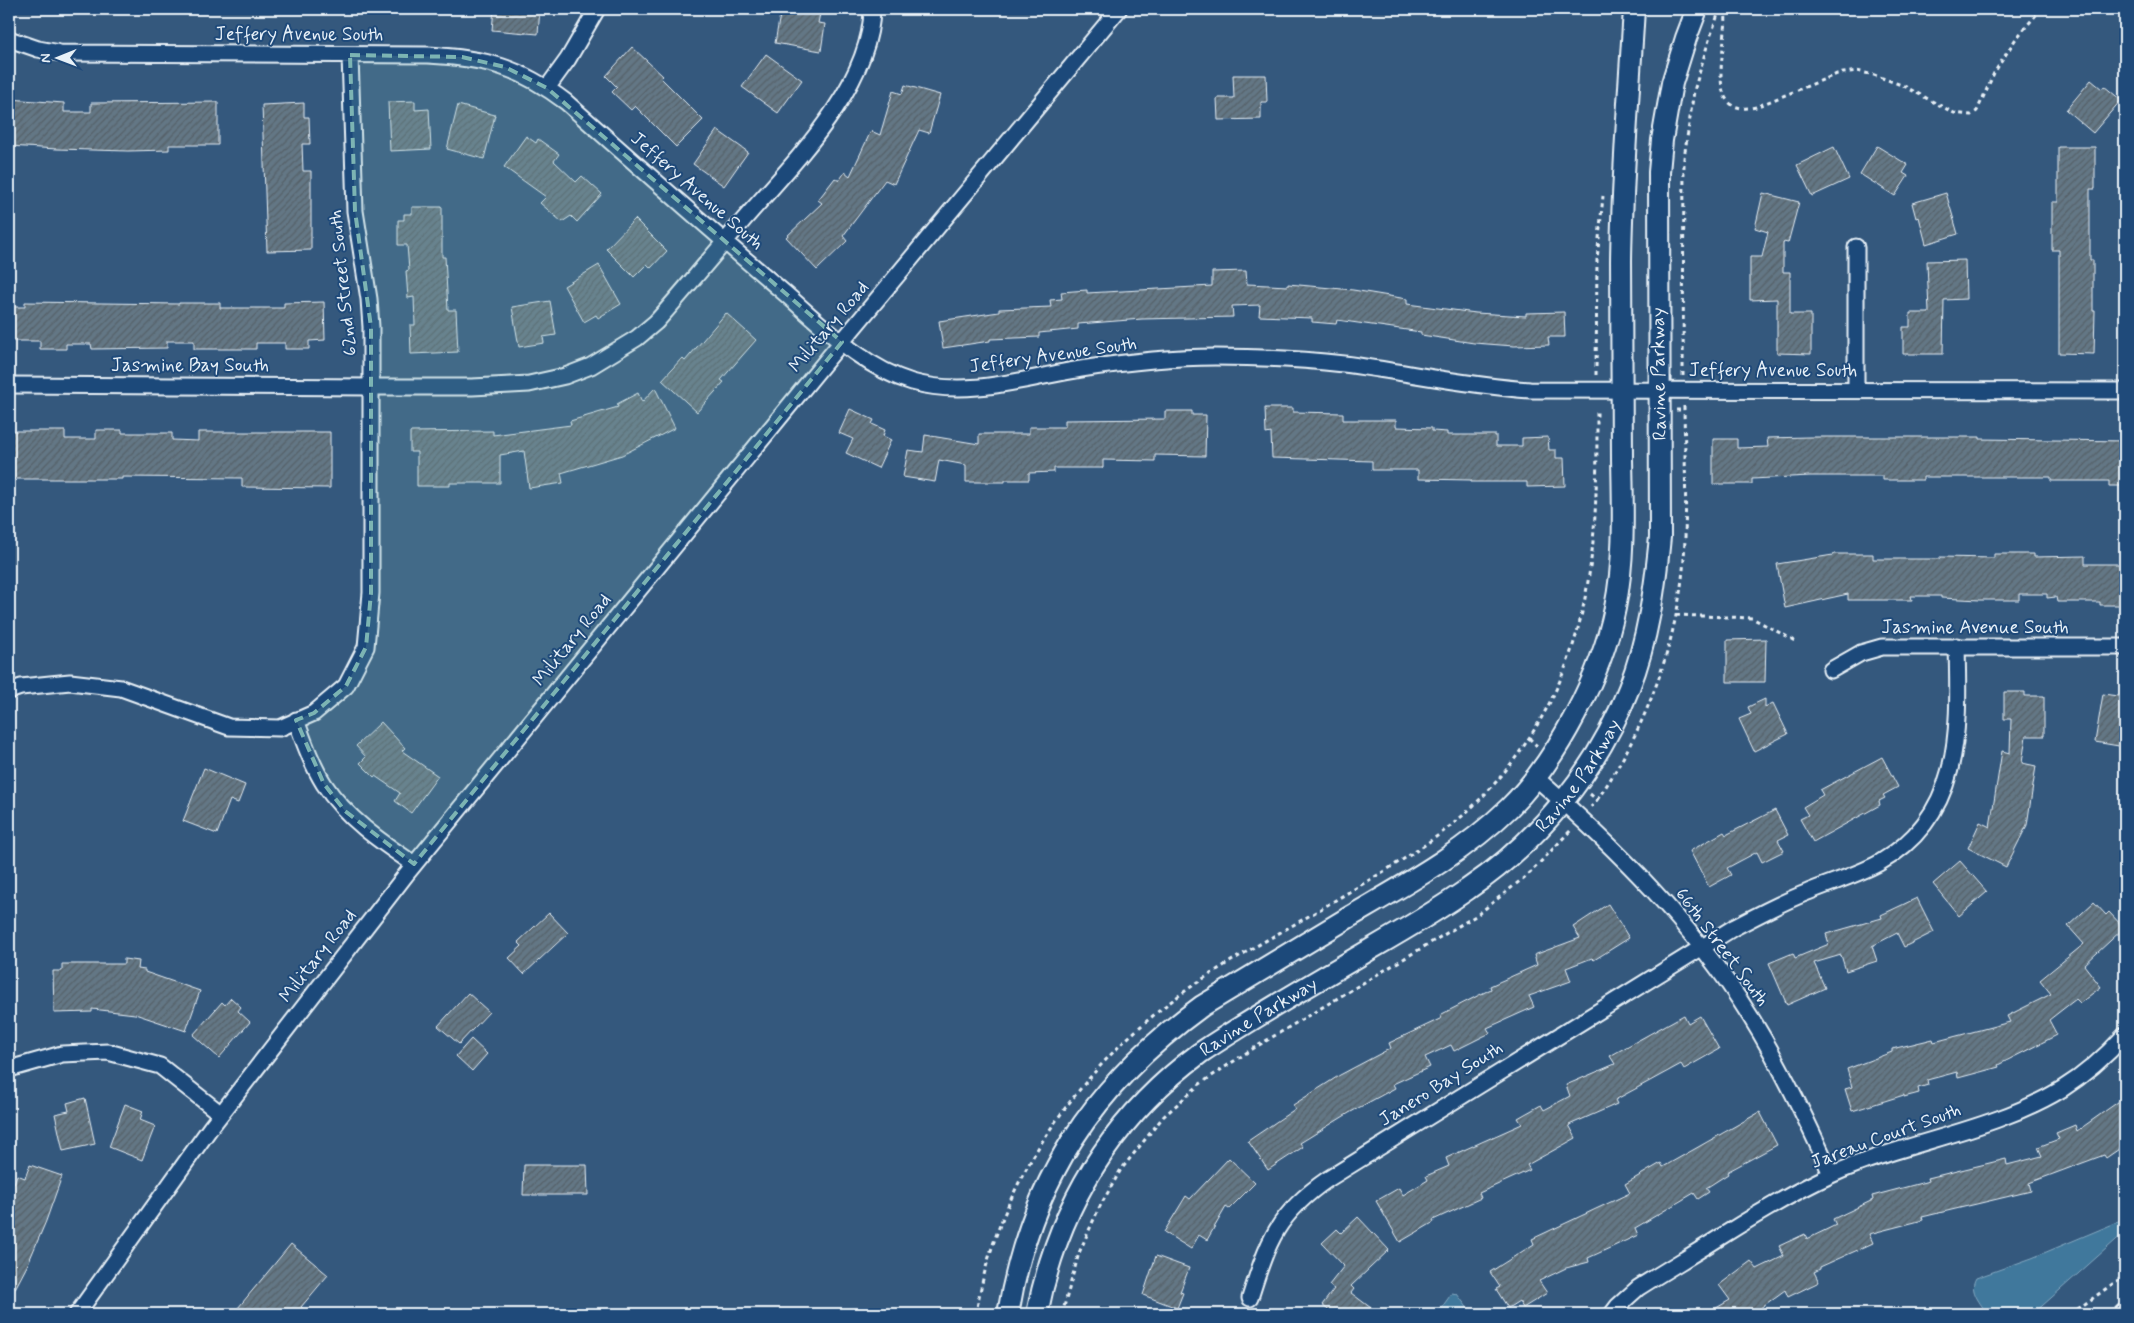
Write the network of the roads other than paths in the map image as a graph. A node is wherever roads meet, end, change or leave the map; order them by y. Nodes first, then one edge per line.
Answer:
1 (597, 9) edge
2 (872, 9) edge
3 (1119, 9) edge
4 (1634, 9) edge
5 (1697, 9) edge
6 (9, 39) edge
7 (350, 54) junction
8 (546, 88) junction
9 (724, 242) junction
10 (1856, 247) dead end
11 (842, 342) junction
12 (9, 385) edge
13 (372, 387) junction
14 (1856, 389) junction
15 (1660, 390) junction
16 (1622, 391) junction
17 (2125, 391) edge
18 (1957, 646) junction
19 (2125, 647) edge
20 (1831, 670) dead end
21 (9, 691) edge
22 (296, 720) junction
23 (1535, 777) junction
24 (1563, 801) junction
25 (414, 864) junction
26 (1701, 946) junction
27 (2125, 1035) edge
28 (9, 1069) edge
29 (221, 1114) junction
30 (1831, 1174) junction
31 (1250, 1298) dead end
32 (78, 1314) edge
33 (1008, 1314) edge
34 (1037, 1314) edge
35 (1612, 1314) edge

1 - 8 street
2 - 9 street
3 - 11 street, Military Road
4 - 16 street, Ravine Parkway
5 - 15 street, Ravine Parkway
6 - 7 street, Jeffery Avenue South
7 - 8 street, Jeffery Avenue South
7 - 13 street, 62nd Street South
8 - 9 street, Jeffery Avenue South
9 - 11 street, Jeffery Avenue South
9 - 13 street
10 - 14 street
11 - 16 street, Jeffery Avenue South
11 - 25 street, Military Road
12 - 13 street, Jasmine Bay South
13 - 22 street, 62nd Street South
14 - 15 street, Jeffery Avenue South
14 - 17 street, Jeffery Avenue South
15 - 16 street, Jeffery Avenue South
15 - 24 street, Ravine Parkway
16 - 23 street, Ravine Parkway
18 - 19 street, Jasmine Avenue South
18 - 20 street, Jasmine Avenue South
18 - 26 street, Janero Bay South
21 - 22 street, 62nd Street South
22 - 25 street
23 - 24 street, 66th Street South
23 - 33 street, Ravine Parkway
24 - 26 street, 66th Street South
24 - 34 street, Ravine Parkway
25 - 29 street, Military Road
26 - 30 street, 66th Street South
26 - 31 street, Janero Bay South
27 - 30 street, Jareau Court South
28 - 29 street
29 - 32 street, Military Road
30 - 35 street, Jareau Court South

